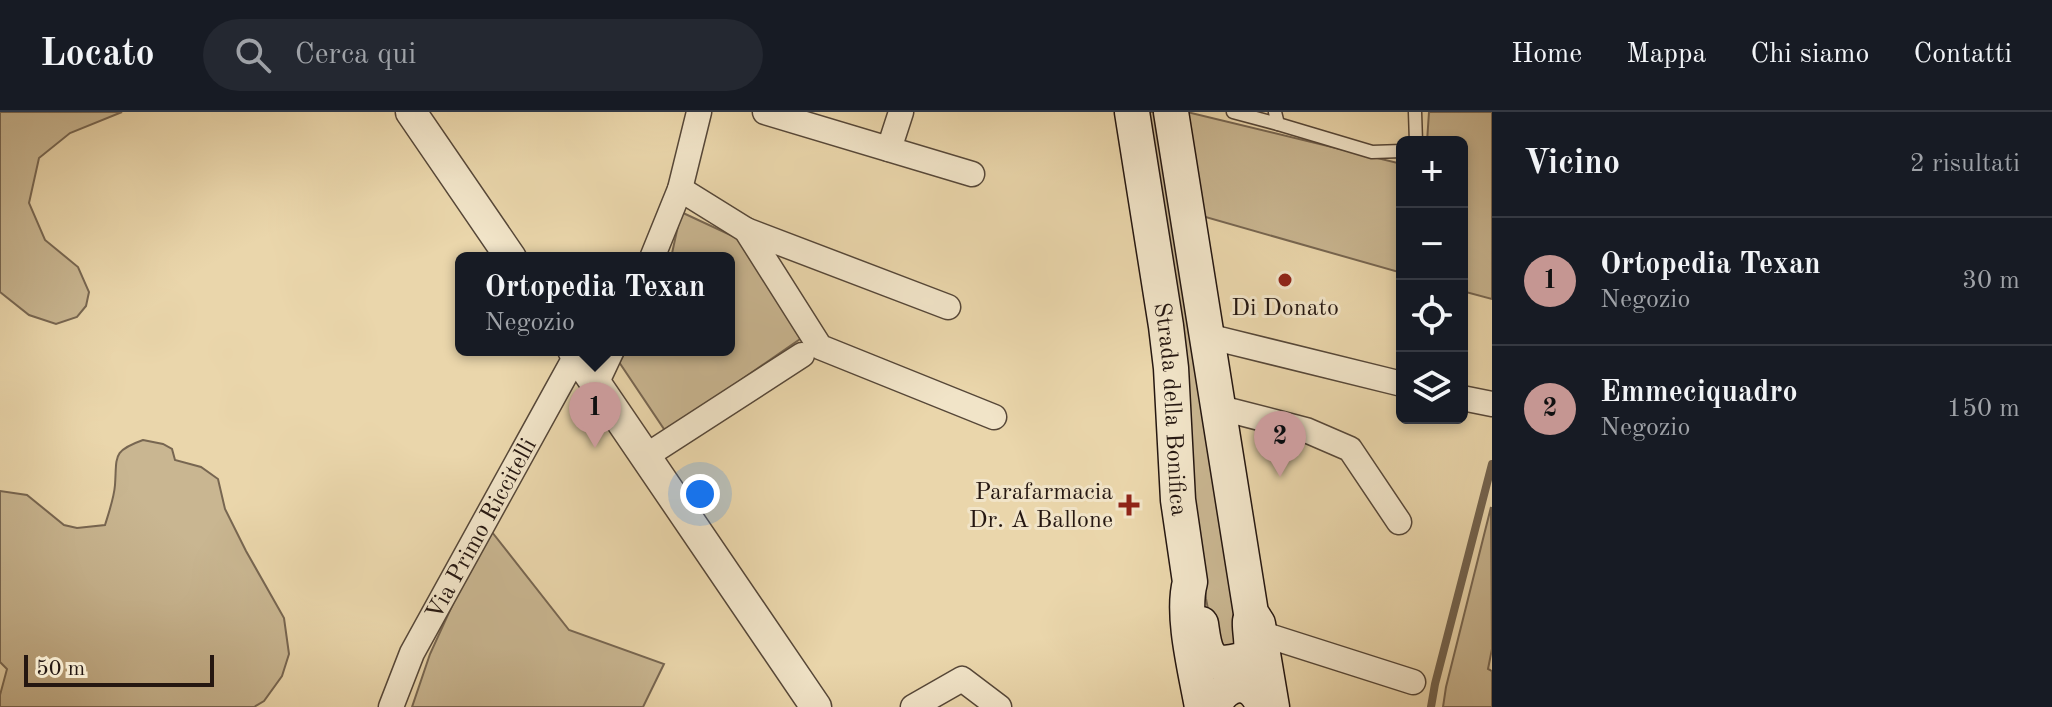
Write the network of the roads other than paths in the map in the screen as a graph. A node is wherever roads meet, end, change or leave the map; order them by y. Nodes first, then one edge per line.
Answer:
1 (411, 112) edge
2 (699, 112) edge
3 (765, 112) edge
4 (901, 112) edge
5 (1132, 112) edge
6 (1171, 112) edge
7 (1233, 112) edge
8 (1415, 112) edge
9 (1276, 118) edge
10 (1416, 136) edge
11 (889, 149) junction
12 (1396, 151) edge
13 (972, 174) dead end
14 (680, 189) junction
15 (746, 230) junction
16 (507, 252) edge
17 (654, 252) edge
18 (948, 307) dead end
19 (1207, 336) junction
20 (802, 355) dead end
21 (573, 356) edge
22 (579, 356) edge
23 (609, 356) edge
24 (1396, 383) edge
25 (596, 384) junction
26 (1468, 399) edge
27 (1492, 404) edge
28 (1217, 407) junction
29 (994, 417) dead end
30 (646, 456) junction
31 (1399, 522) dead end
32 (1190, 582) junction
33 (1256, 626) junction
34 (1413, 682) dead end
35 (391, 707) edge
36 (816, 707) edge
37 (913, 707) edge
38 (999, 707) edge
39 (1202, 707) edge
40 (1214, 707) edge
41 (1263, 707) edge
42 (1272, 707) edge

1 - 16 street
2 - 14 street
3 - 11 street
4 - 11 street
5 - 32 main road, Strada della Bonifica
6 - 19 main road, Strada della Bonifica
7 - 9 lane
8 - 10 lane
9 - 12 lane
11 - 13 street
14 - 15 street
14 - 17 street
15 - 18 street
15 - 29 street
19 - 24 street
19 - 28 main road, Strada della Bonifica
20 - 30 street
21 - 35 street, Via Primo Riccitelli
22 - 25 street
23 - 25 street
25 - 30 street
26 - 27 street
28 - 31 street, Strada della Bonifica
28 - 33 main road, Strada della Bonifica
30 - 36 street
32 - 33 main road
32 - 39 main road, Strada della Bonifica
33 - 34 street
33 - 42 main road, Strada della Bonifica
37 - 38 street
40 - 41 main road

